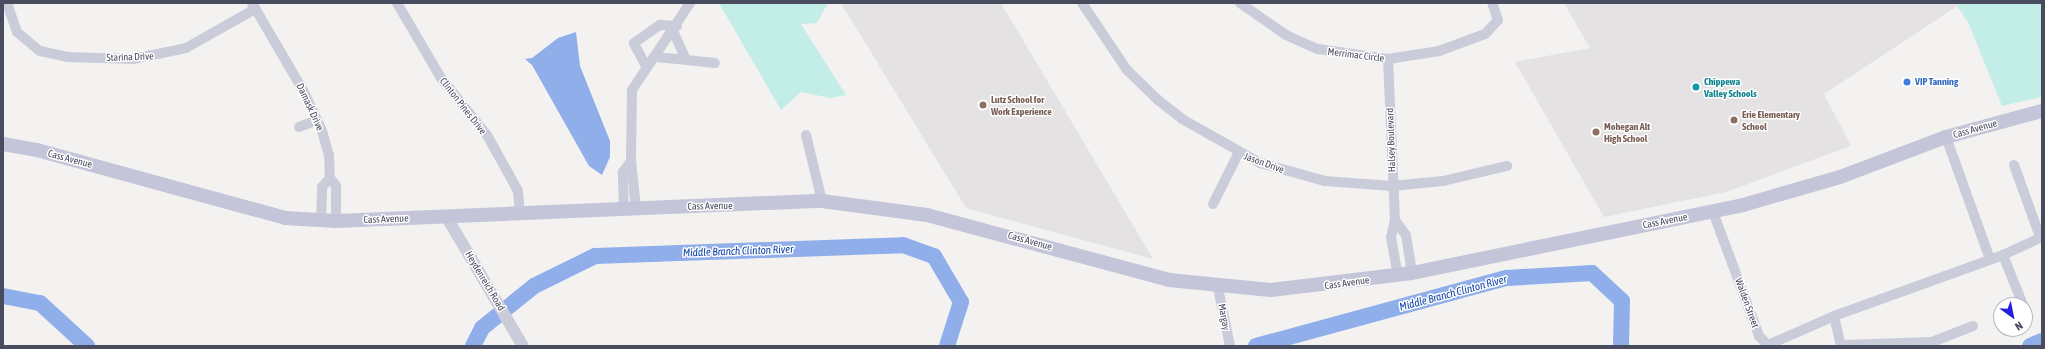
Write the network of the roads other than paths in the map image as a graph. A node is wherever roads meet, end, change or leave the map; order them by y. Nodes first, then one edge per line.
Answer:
1 (7, 3) edge
2 (397, 3) edge
3 (690, 3) edge
4 (1082, 3) edge
5 (1240, 3) edge
6 (1492, 3) edge
7 (254, 6) edge
8 (675, 28) junction
9 (654, 57) junction
10 (1388, 59) junction
11 (686, 60) junction
12 (715, 63) dead end
13 (646, 66) junction
14 (2042, 111) edge
15 (317, 120) junction
16 (299, 127) dead end
17 (806, 135) dead end
18 (1946, 137) junction
19 (3, 144) edge
20 (1238, 154) junction
21 (2014, 165) dead end
22 (1507, 166) dead end
23 (330, 178) junction
24 (1392, 186) junction
25 (822, 201) junction
26 (1213, 204) dead end
27 (630, 208) junction
28 (1713, 212) junction
29 (520, 213) junction
30 (446, 216) junction
31 (321, 220) junction
32 (1395, 220) junction
33 (336, 221) junction
34 (2041, 237) edge
35 (2003, 255) junction
36 (1990, 259) junction
37 (1412, 273) junction
38 (1398, 275) junction
39 (1218, 288) junction
40 (2020, 297) edge
41 (1834, 316) junction
42 (1973, 326) dead end
43 (521, 342) edge
44 (1230, 346) edge
45 (1841, 346) edge

1 - 7 street, Starina Drive
2 - 29 street, Clinton Pines Drive
3 - 8 street
4 - 20 street, Jason Drive
5 - 10 street, Merrimac Circle
6 - 10 street, Merrimac Circle
7 - 15 street, Damask Drive
8 - 9 street
8 - 11 street
8 - 13 street
9 - 11 street
9 - 13 street
10 - 24 street, Halsey Boulevard
11 - 12 street
13 - 27 street
14 - 18 main road, Cass Avenue
15 - 16 street
15 - 23 street, Damask Drive
17 - 25 street
18 - 28 main road, Cass Avenue
18 - 36 street
19 - 31 main road, Cass Avenue
20 - 24 street, Jason Drive
20 - 26 street
21 - 34 street, Walden Street
22 - 24 street, Jason Drive
23 - 31 street
23 - 33 street, Damask Drive
24 - 32 street, Halsey Boulevard
25 - 27 main road, Cass Avenue
25 - 39 main road, Cass Avenue
27 - 29 main road, Cass Avenue
28 - 37 main road, Cass Avenue
28 - 41 street, Walden Street
29 - 30 main road, Cass Avenue
30 - 33 main road, Cass Avenue
30 - 43 street, Heydenreich Road
31 - 33 main road, Cass Avenue
32 - 37 street, Halsey Boulevard
32 - 38 street, Halsey Boulevard
34 - 35 street, Walden Street
35 - 36 street, Walden Street
35 - 40 street
36 - 41 street, Walden Street
37 - 38 main road, Cass Avenue
38 - 39 main road, Cass Avenue
39 - 44 street, Margay
41 - 45 street
42 - 45 street

